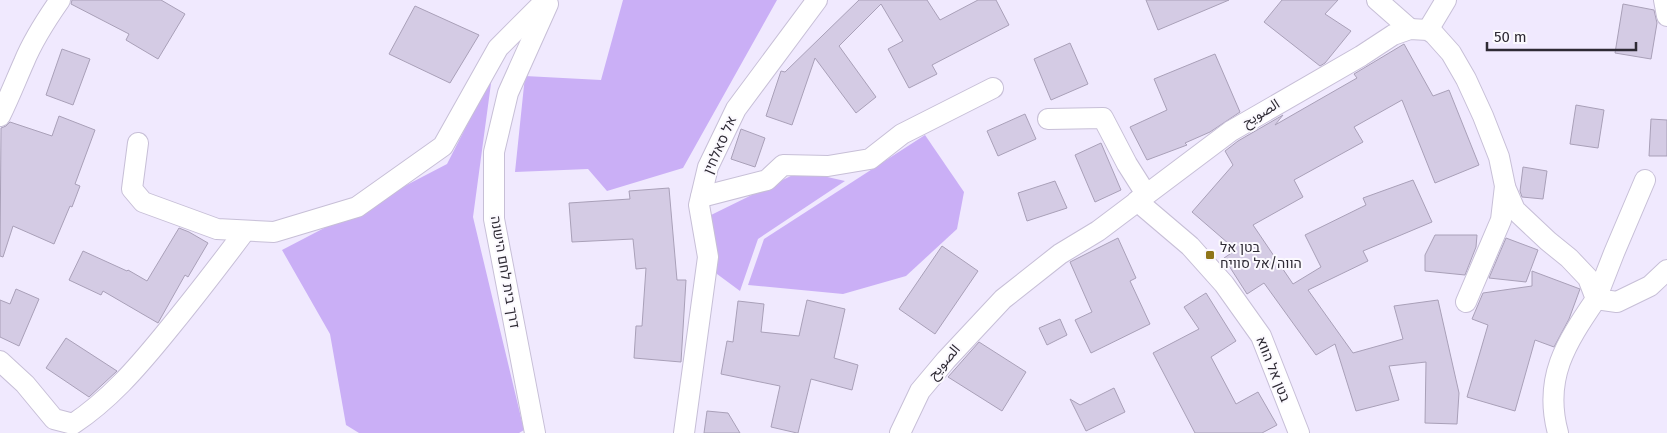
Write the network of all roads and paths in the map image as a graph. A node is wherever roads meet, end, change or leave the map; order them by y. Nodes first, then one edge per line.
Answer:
1 (60, 0) edge
2 (546, 0) edge
3 (550, 0) edge
4 (817, 0) edge
5 (1377, 0) edge
6 (1446, 0) edge
7 (1664, 0) edge
8 (1667, 16) edge
9 (1419, 30) junction
10 (993, 88) dead end
11 (0, 116) edge
12 (1048, 119) dead end
13 (138, 143) dead end
14 (1645, 180) dead end
15 (1505, 186) junction
16 (701, 197) junction
17 (1141, 198) junction
18 (245, 231) junction
19 (1667, 270) edge
20 (1596, 299) junction
21 (1466, 302) dead end
22 (0, 361) edge
23 (535, 433) edge
24 (684, 433) edge
25 (900, 433) edge
26 (1299, 433) edge
27 (1558, 433) edge

1 - 11 street
2 - 18 street
3 - 23 street, דרך בית לחם הישנה
4 - 16 street, אל סאלחין
5 - 9 street
6 - 9 street
7 - 8 street
9 - 15 street
9 - 17 street, الصويح
10 - 16 street
12 - 17 street, בטן אל הווא
13 - 18 street
14 - 20 street
15 - 20 street
15 - 21 street
16 - 24 street, אל סאלחין
17 - 25 street, الصويح
17 - 26 street, בטן אל הווא
18 - 22 street
19 - 20 street
20 - 27 street

